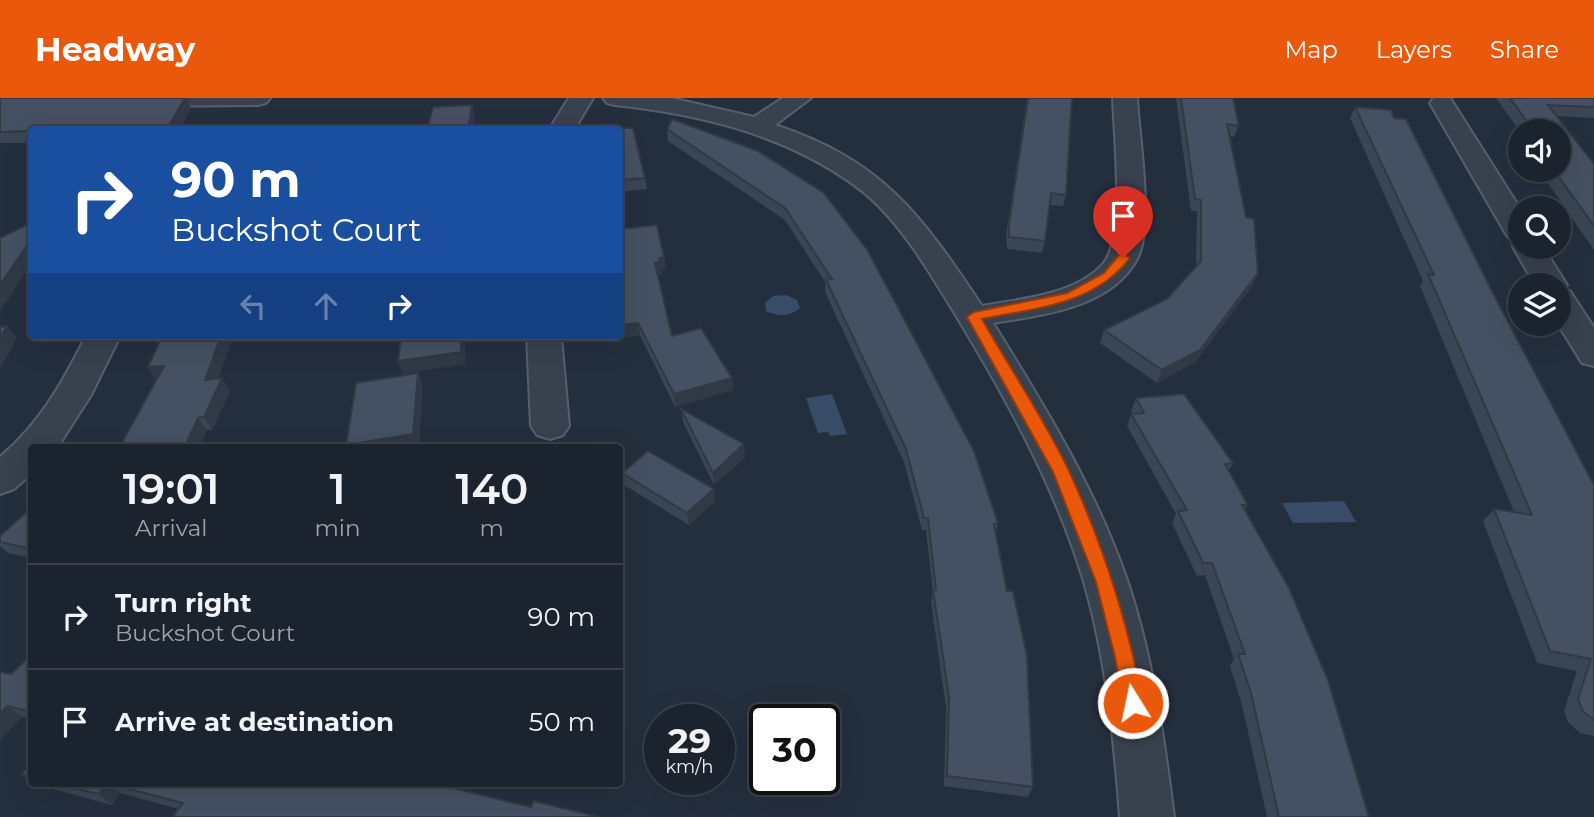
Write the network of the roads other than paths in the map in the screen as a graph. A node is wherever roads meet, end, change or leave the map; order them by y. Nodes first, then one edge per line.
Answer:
1 (258, 98) edge
2 (581, 98) edge
3 (615, 98) edge
4 (799, 98) edge
5 (1125, 98) edge
6 (110, 99) edge
7 (1442, 103) dead end
8 (564, 126) edge
9 (757, 126) junction
10 (1508, 212) edge
11 (1571, 309) edge
12 (974, 317) junction
13 (101, 340) edge
14 (544, 340) edge
15 (1594, 355) edge
16 (550, 426) dead end
17 (38, 444) edge
18 (28, 454) edge
19 (0, 479) edge
20 (1147, 817) edge

1 - 6 street
2 - 8 street
3 - 9 street
4 - 9 street
5 - 12 street
7 - 10 street
9 - 12 street
11 - 15 street
12 - 20 street
13 - 17 street
14 - 16 street
18 - 19 street

